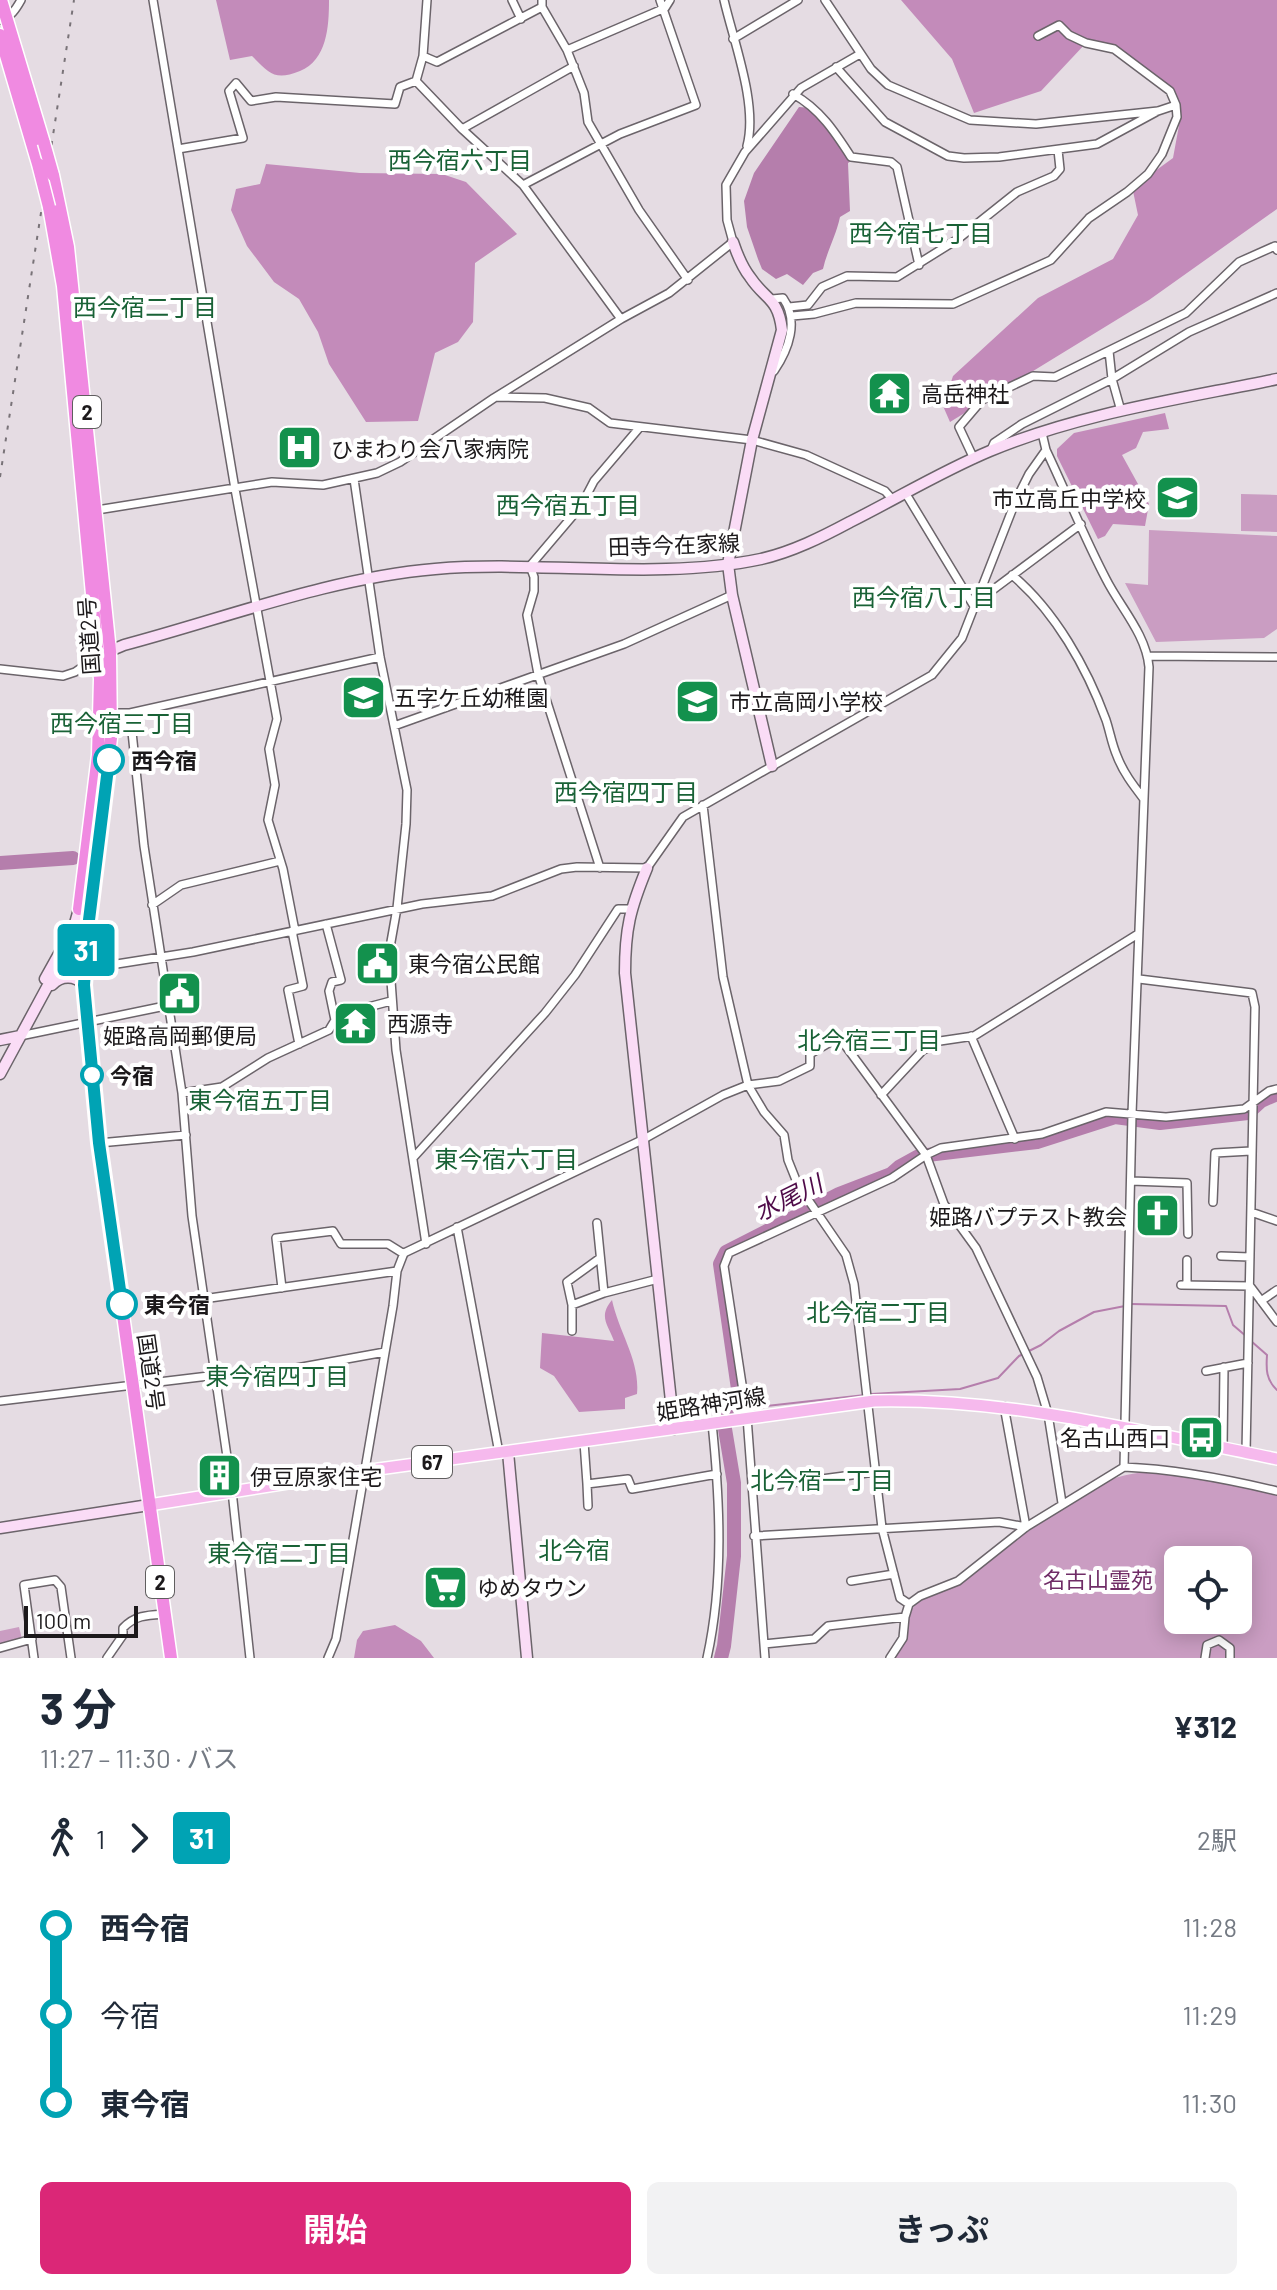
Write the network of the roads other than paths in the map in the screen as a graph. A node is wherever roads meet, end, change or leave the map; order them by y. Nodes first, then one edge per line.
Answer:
1 (1, 0) edge
2 (21, 0) edge
3 (153, 0) edge
4 (427, 0) edge
5 (512, 0) edge
6 (660, 0) edge
7 (670, 0) edge
8 (724, 0) edge
9 (798, 0) edge
10 (825, 0) edge
11 (542, 4) edge
12 (665, 8) junction
13 (3, 19) edge
14 (521, 19) junction
15 (0, 35) edge
16 (1038, 36) dead end
17 (733, 39) junction
18 (567, 50) junction
19 (860, 54) junction
20 (423, 56) junction
21 (574, 66) junction
22 (836, 67) junction
23 (416, 81) junction
24 (793, 94) junction
25 (1176, 105) junction
26 (1158, 111) junction
27 (462, 129) junction
28 (601, 142) junction
29 (178, 149) junction
30 (1058, 150) junction
31 (745, 152) junction
32 (523, 185) junction
33 (733, 242) junction
34 (1277, 250) edge
35 (919, 265) junction
36 (688, 280) junction
37 (1277, 293) edge
38 (772, 299) junction
39 (789, 307) junction
40 (792, 316) junction
41 (621, 319) junction
42 (1109, 351) junction
43 (769, 376) junction
44 (1112, 379) junction
45 (1277, 379) edge
46 (494, 398) junction
47 (1121, 411) junction
48 (640, 427) junction
49 (1042, 433) junction
50 (752, 440) junction
51 (991, 450) junction
52 (1046, 450) junction
53 (974, 459) junction
54 (354, 479) junction
55 (235, 489) junction
56 (906, 494) junction
57 (893, 500) junction
58 (97, 510) junction
59 (1081, 524) junction
60 (728, 564) junction
61 (530, 566) junction
62 (1012, 575) junction
63 (369, 579) junction
64 (732, 595) junction
65 (976, 604) junction
66 (257, 608) junction
67 (104, 653) junction
68 (1148, 656) junction
69 (380, 657) junction
70 (1277, 657) edge
71 (0, 669) edge
72 (538, 674) junction
73 (270, 681) junction
74 (111, 713) junction
75 (130, 713) junction
76 (394, 726) junction
77 (772, 766) junction
78 (1143, 798) junction
79 (703, 805) junction
80 (280, 861) junction
81 (600, 868) junction
82 (647, 868) junction
83 (152, 905) junction
84 (397, 908) junction
85 (79, 909) joint
86 (630, 909) junction
87 (326, 924) junction
88 (294, 931) junction
89 (1138, 934) junction
90 (163, 958) junction
91 (85, 969) junction
92 (1139, 979) junction
93 (84, 985) junction
94 (46, 993) junction
95 (391, 1001) junction
96 (170, 1005) junction
97 (335, 1020) junction
98 (86, 1021) junction
99 (20, 1036) junction
100 (971, 1036) junction
101 (0, 1040) edge
102 (299, 1044) junction
103 (0, 1074) edge
104 (748, 1085) junction
105 (1277, 1089) edge
106 (182, 1093) junction
107 (881, 1095) junction
108 (1251, 1105) junction
109 (1132, 1114) junction
110 (186, 1135) junction
111 (644, 1139) junction
112 (1015, 1139) junction
113 (99, 1143) junction
114 (1251, 1151) junction
115 (926, 1155) junction
116 (413, 1158) junction
117 (1131, 1181) junction
118 (1213, 1202) dead end
119 (814, 1207) junction
120 (1251, 1212) junction
121 (1277, 1221) edge
122 (597, 1223) dead end
123 (457, 1227) junction
124 (1188, 1234) dead end
125 (426, 1244) junction
126 (404, 1254) junction
127 (1221, 1256) dead end
128 (1250, 1257) junction
129 (600, 1258) junction
130 (1187, 1260) dead end
131 (397, 1271) junction
132 (658, 1279) junction
133 (1250, 1286) junction
134 (282, 1288) junction
135 (1277, 1290) edge
136 (604, 1293) junction
137 (203, 1299) junction
138 (1261, 1301) junction
139 (572, 1305) junction
140 (1277, 1322) edge
141 (572, 1331) dead end
142 (385, 1352) junction
143 (1248, 1363) junction
144 (1224, 1367) junction
145 (1206, 1371) dead end
146 (217, 1375) junction
147 (134, 1385) junction
148 (0, 1401) edge
149 (866, 1401) junction
150 (1004, 1406) junction
151 (1048, 1414) junction
152 (745, 1417) junction
153 (714, 1423) junction
154 (1124, 1428) junction
155 (674, 1429) junction
156 (584, 1442) junction
157 (1223, 1448) junction
158 (504, 1452) junction
159 (1246, 1452) junction
160 (1277, 1459) edge
161 (1124, 1467) junction
162 (364, 1471) junction
163 (875, 1472) junction
164 (717, 1474) junction
165 (587, 1484) junction
166 (753, 1488) junction
167 (232, 1491) junction
168 (1277, 1491) edge
169 (1062, 1503) junction
170 (149, 1505) junction
171 (588, 1506) dead end
172 (1026, 1527) junction
173 (0, 1528) edge
174 (882, 1528) junction
175 (754, 1536) junction
176 (894, 1574) junction
177 (851, 1581) dead end
178 (909, 1604) junction
179 (165, 1614) junction
180 (905, 1617) junction
181 (32, 1639) junction
182 (764, 1644) junction
183 (0, 1648) edge
184 (34, 1658) edge
185 (71, 1658) edge
186 (107, 1658) edge
187 (171, 1658) edge
188 (250, 1658) edge
189 (328, 1658) edge
190 (527, 1658) edge
191 (707, 1658) edge
192 (765, 1658) edge
193 (890, 1658) edge
194 (1205, 1658) edge
195 (1230, 1658) edge

1 - 13 highway, 国道2号 / 2
2 - 13 street
3 - 29 street
4 - 20 street
5 - 14 street
6 - 12 street
7 - 12 street
8 - 17 street
9 - 17 street
10 - 19 street
11 - 14 street
11 - 18 street
12 - 18 street
12 - 28 street
13 - 58 highway, 国道2号 / 2, bridge
14 - 20 street
15 - 67 highway, 国道2号 / 2, bridge
16 - 25 street
17 - 31 street
18 - 21 street
19 - 22 street
19 - 26 street
20 - 23 street
21 - 27 street
21 - 28 street
22 - 24 street
22 - 30 street
23 - 27 street
23 - 29 street
24 - 31 street
24 - 35 street
25 - 26 street
25 - 40 street
26 - 30 street
27 - 32 street
28 - 32 street
28 - 36 street
29 - 55 street
30 - 35 street
31 - 33 street
32 - 41 street
33 - 36 street
33 - 38 street
34 - 42 street
35 - 39 street
36 - 41 street
37 - 44 street
38 - 39 street
38 - 43 street
39 - 40 street
40 - 43 street
41 - 46 street
42 - 44 street
42 - 53 street
43 - 50 street
44 - 47 street
44 - 51 street
45 - 47 street, 田寺今在家線
46 - 48 street
46 - 54 street
47 - 49 street, 田寺今在家線
48 - 50 street
48 - 61 street
49 - 51 street, 田寺今在家線
49 - 52 street
50 - 57 street
50 - 60 street
51 - 53 street, 田寺今在家線
52 - 59 street
52 - 65 street
53 - 56 street, 田寺今在家線
54 - 55 street
54 - 63 street
55 - 58 street
55 - 66 street
56 - 57 street, 田寺今在家線
56 - 65 street
57 - 60 street, 田寺今在家線
58 - 67 highway, 国道2号 / 2
59 - 62 street
59 - 68 street
60 - 61 street, 田寺今在家線
60 - 64 street
61 - 63 street, 田寺今在家線
61 - 72 street
62 - 65 street
62 - 78 street
63 - 66 street, 田寺今在家線
63 - 69 street
64 - 72 street
64 - 77 street
65 - 77 street
66 - 67 street, 田寺今在家線
66 - 73 street
67 - 71 street
67 - 74 highway, 国道2号 / 2
67 - 85 highway, 国道2号 / 2
68 - 70 street
68 - 78 street
69 - 73 street
69 - 76 street
72 - 76 street
72 - 81 street
73 - 75 street
73 - 80 street
74 - 75 street
74 - 91 highway, 国道2号 / 2
75 - 83 street
76 - 84 street
77 - 79 street
78 - 89 street
79 - 82 street
79 - 104 street
80 - 83 street
80 - 88 street
81 - 82 street
81 - 84 street
82 - 86 street
83 - 90 street
84 - 87 street
84 - 95 street
85 - 99 street
86 - 111 street
86 - 116 street
87 - 88 street
87 - 97 street
88 - 90 street
88 - 102 street
89 - 92 street
89 - 100 street
90 - 91 street
90 - 96 street
91 - 93 highway, 国道2号 / 2
91 - 94 street
92 - 108 street
92 - 109 street
93 - 94 street
93 - 98 highway, 国道2号 / 2
94 - 99 street
95 - 97 street
95 - 116 street
96 - 98 street
96 - 106 street
97 - 102 street
98 - 99 street
98 - 113 highway, 国道2号 / 2
99 - 101 street
99 - 103 street
100 - 107 street
100 - 112 street
102 - 106 street
104 - 107 street
104 - 111 street
104 - 119 street
105 - 108 street
106 - 110 street
107 - 115 street
108 - 109 street
108 - 114 street
109 - 112 street
109 - 117 street
110 - 113 street
110 - 137 street
111 - 123 street
111 - 132 street
112 - 115 street
113 - 147 highway, 国道2号 / 2
114 - 118 street
114 - 120 street
115 - 119 street
115 - 151 street
116 - 125 street
117 - 124 street
117 - 154 street
119 - 149 street
119 - 152 street
120 - 121 street
120 - 128 street
122 - 129 street
123 - 125 street
123 - 158 street
125 - 126 street
126 - 131 street
126 - 134 street
127 - 128 street
128 - 133 street
129 - 136 street
129 - 139 street
130 - 133 street
131 - 134 street
131 - 142 street
132 - 136 street
132 - 155 street
133 - 138 street
133 - 143 street
134 - 137 street
135 - 138 street
136 - 139 street
137 - 146 street
138 - 140 street
139 - 141 street
142 - 146 street
142 - 162 street
143 - 144 street
143 - 159 street
144 - 145 street
144 - 157 street
146 - 147 street
146 - 167 street
147 - 148 street
147 - 170 highway, 国道2号 / 2
149 - 150 main road, 姫路神河線 / 67
149 - 152 main road, 姫路神河線 / 67
149 - 163 street
150 - 151 main road, 姫路神河線 / 67
150 - 172 street
151 - 154 main road, 姫路神河線 / 67
151 - 169 street
152 - 153 main road, 姫路神河線 / 67
152 - 166 street
153 - 155 main road, 姫路神河線 / 67
153 - 164 street
154 - 157 main road, 姫路神河線 / 67
154 - 161 street
155 - 156 main road, 姫路神河線 / 67
156 - 158 main road, 姫路神河線 / 67
156 - 165 street
157 - 159 main road, 姫路神河線 / 67
158 - 162 main road, 姫路神河線 / 67
158 - 190 street
159 - 160 main road, 姫路神河線 / 67
161 - 168 street
161 - 169 street
162 - 167 main road, 姫路神河線 / 67
162 - 189 street
163 - 166 street
163 - 174 street
164 - 165 street
164 - 191 street
165 - 171 street
166 - 175 street
167 - 170 main road, 姫路神河線 / 67
167 - 188 street
169 - 172 street
170 - 173 street
170 - 179 highway, 国道2号 / 2
172 - 174 street
172 - 178 street
174 - 175 street
174 - 176 street
175 - 182 street
176 - 177 street
176 - 178 street
178 - 180 street
179 - 186 street
179 - 187 highway, 国道2号 / 2
180 - 182 street
180 - 193 street
181 - 183 street
181 - 184 street
181 - 185 street
182 - 192 street
194 - 195 street

